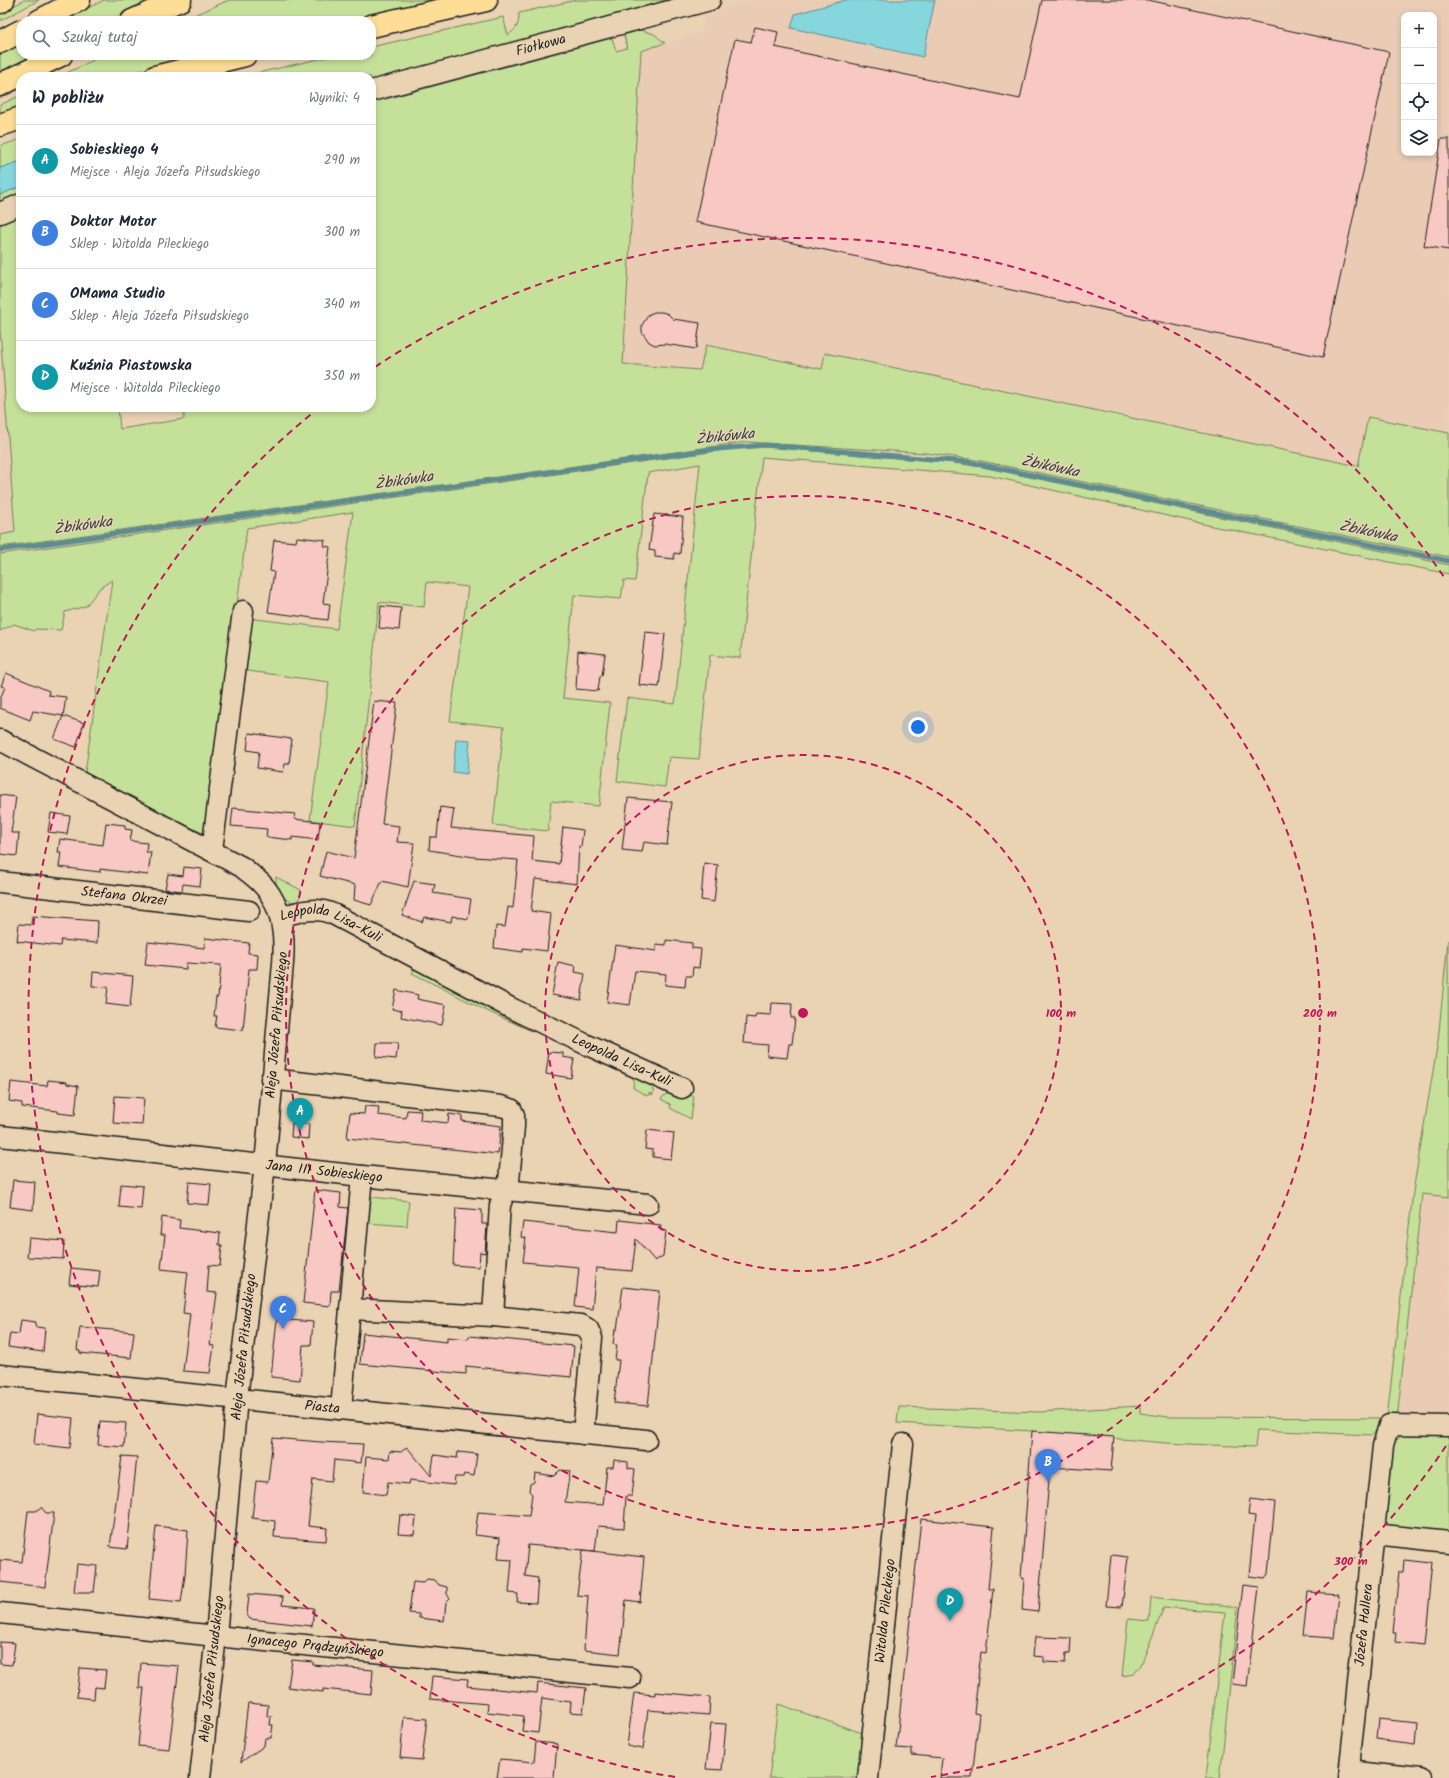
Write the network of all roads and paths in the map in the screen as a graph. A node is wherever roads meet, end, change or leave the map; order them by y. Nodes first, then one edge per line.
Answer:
1 (3, 0) edge
2 (79, 0) edge
3 (180, 0) edge
4 (486, 0) edge
5 (710, 0) edge
6 (0, 2) edge
7 (49, 16) edge
8 (143, 16) edge
9 (376, 25) edge
10 (16, 33) edge
11 (0, 42) edge
12 (51, 60) edge
13 (225, 60) edge
14 (26, 72) edge
15 (175, 72) edge
16 (16, 77) edge
17 (0, 85) edge
18 (376, 90) edge
19 (16, 120) edge
20 (0, 125) edge
21 (16, 206) edge
22 (0, 213) edge
23 (243, 612) dead end
24 (0, 740) edge
25 (212, 850) junction
26 (0, 882) edge
27 (249, 911) dead end
28 (280, 916) junction
29 (272, 1079) junction
30 (682, 1088) dead end
31 (0, 1136) edge
32 (265, 1165) junction
33 (362, 1176) junction
34 (505, 1190) junction
35 (648, 1204) dead end
36 (350, 1309) junction
37 (493, 1316) junction
38 (0, 1375) edge
39 (237, 1398) junction
40 (341, 1409) junction
41 (1449, 1426) edge
42 (584, 1434) junction
43 (646, 1440) dead end
44 (903, 1444) dead end
45 (1374, 1534) junction
46 (1449, 1542) edge
47 (0, 1612) edge
48 (216, 1636) junction
49 (630, 1678) dead end
50 (1348, 1774) edge
51 (200, 1778) edge
52 (868, 1778) edge
53 (1419, 1778) edge

1 - 6 highway
2 - 7 highway
3 - 8 highway
4 - 9 highway
5 - 18 street, Fiołkowa
10 - 11 highway
12 - 14 highway
13 - 15 highway
16 - 17 highway
19 - 20 highway
21 - 22 street
23 - 25 street
24 - 25 street, Leopolda Lisa-Kuli
25 - 28 street, Leopolda Lisa-Kuli
26 - 27 street, Stefana Okrzei
28 - 29 street, Aleja Józefa Piłsudskiego
28 - 30 street, Leopolda Lisa-Kuli
29 - 32 street, Aleja Józefa Piłsudskiego
29 - 34 street
31 - 32 street, Jana III Sobieskiego
32 - 33 street, Jana III Sobieskiego
32 - 39 street, Aleja Józefa Piłsudskiego
33 - 34 street, Jana III Sobieskiego
33 - 36 street
34 - 35 street, Jana III Sobieskiego
34 - 37 street
36 - 37 street
36 - 40 street
37 - 42 street
38 - 39 street, Piasta
39 - 40 street, Piasta
39 - 48 street, Aleja Józefa Piłsudskiego
40 - 42 street, Piasta
41 - 45 street, Józefa Hallera
42 - 43 street, Piasta
44 - 52 street, Witolda Pileckiego
45 - 46 street
45 - 50 street, Józefa Hallera
47 - 48 street, Ignacego Prądzyńskiego
48 - 49 street, Ignacego Prądzyńskiego
48 - 51 street, Aleja Józefa Piłsudskiego
50 - 53 street

